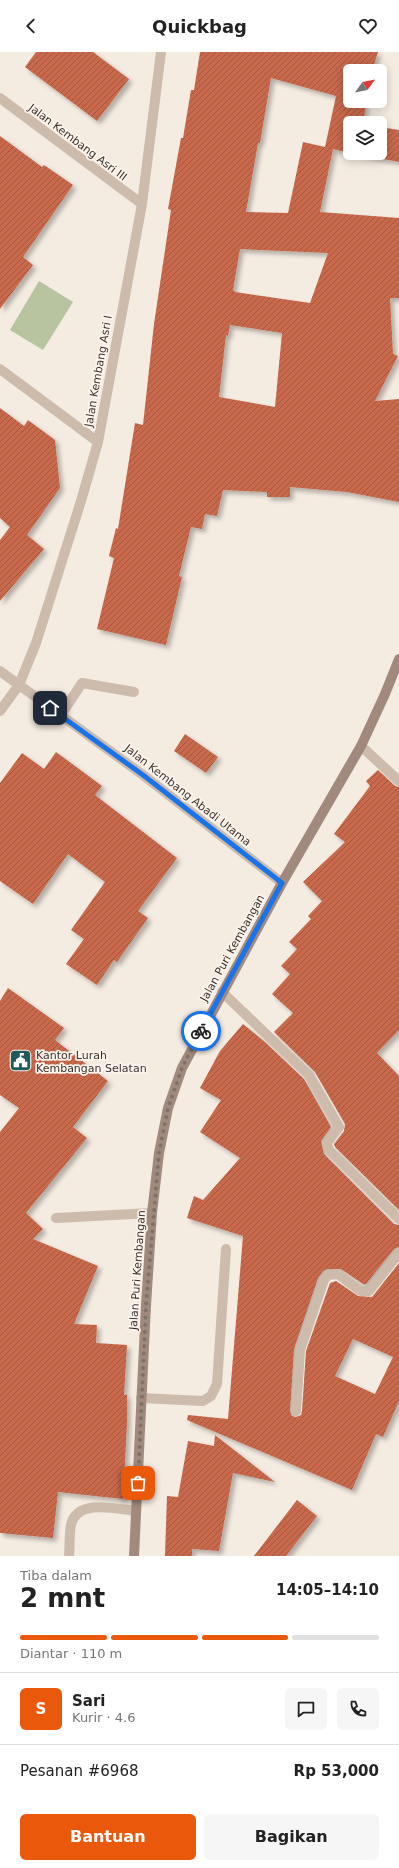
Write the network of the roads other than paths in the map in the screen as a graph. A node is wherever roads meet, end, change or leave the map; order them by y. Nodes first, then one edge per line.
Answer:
1 (161, 52) edge
2 (0, 98) edge
3 (142, 204) junction
4 (0, 369) edge
5 (98, 442) junction
6 (399, 660) edge
7 (0, 671) edge
8 (19, 685) junction
9 (134, 692) dead end
10 (0, 712) edge
11 (61, 715) junction
12 (361, 746) junction
13 (399, 781) edge
14 (282, 883) junction
15 (222, 992) junction
16 (152, 1213) junction
17 (56, 1218) dead end
18 (399, 1220) edge
19 (226, 1249) dead end
20 (399, 1253) edge
21 (142, 1398) junction
22 (296, 1411) dead end
23 (136, 1511) junction
24 (69, 1556) edge
25 (134, 1556) edge

1 - 3 street, Jalan Kembang Asri I
2 - 3 street, Jalan Kembang Asri III
3 - 5 street, Jalan Kembang Asri I
4 - 5 street
5 - 8 street, Jalan Kembang Asri I
6 - 12 main road, Jalan Puri Kembangan
7 - 8 street, Jalan Kembang Abadi Utama
8 - 10 street, Jalan Kembang Asri I
8 - 11 street, Jalan Kembang Abadi Utama
9 - 11 street
11 - 14 street, Jalan Kembang Abadi Utama
12 - 13 street
12 - 14 main road, Jalan Puri Kembangan
14 - 15 main road, Jalan Puri Kembangan
15 - 16 main road, Jalan Puri Kembangan
15 - 18 street
16 - 17 street
16 - 21 main road, Jalan Puri Kembangan
19 - 21 street
20 - 22 street
21 - 23 main road, Jalan Puri Kembangan
23 - 24 street
23 - 25 main road, Jalan Puri Kembangan

